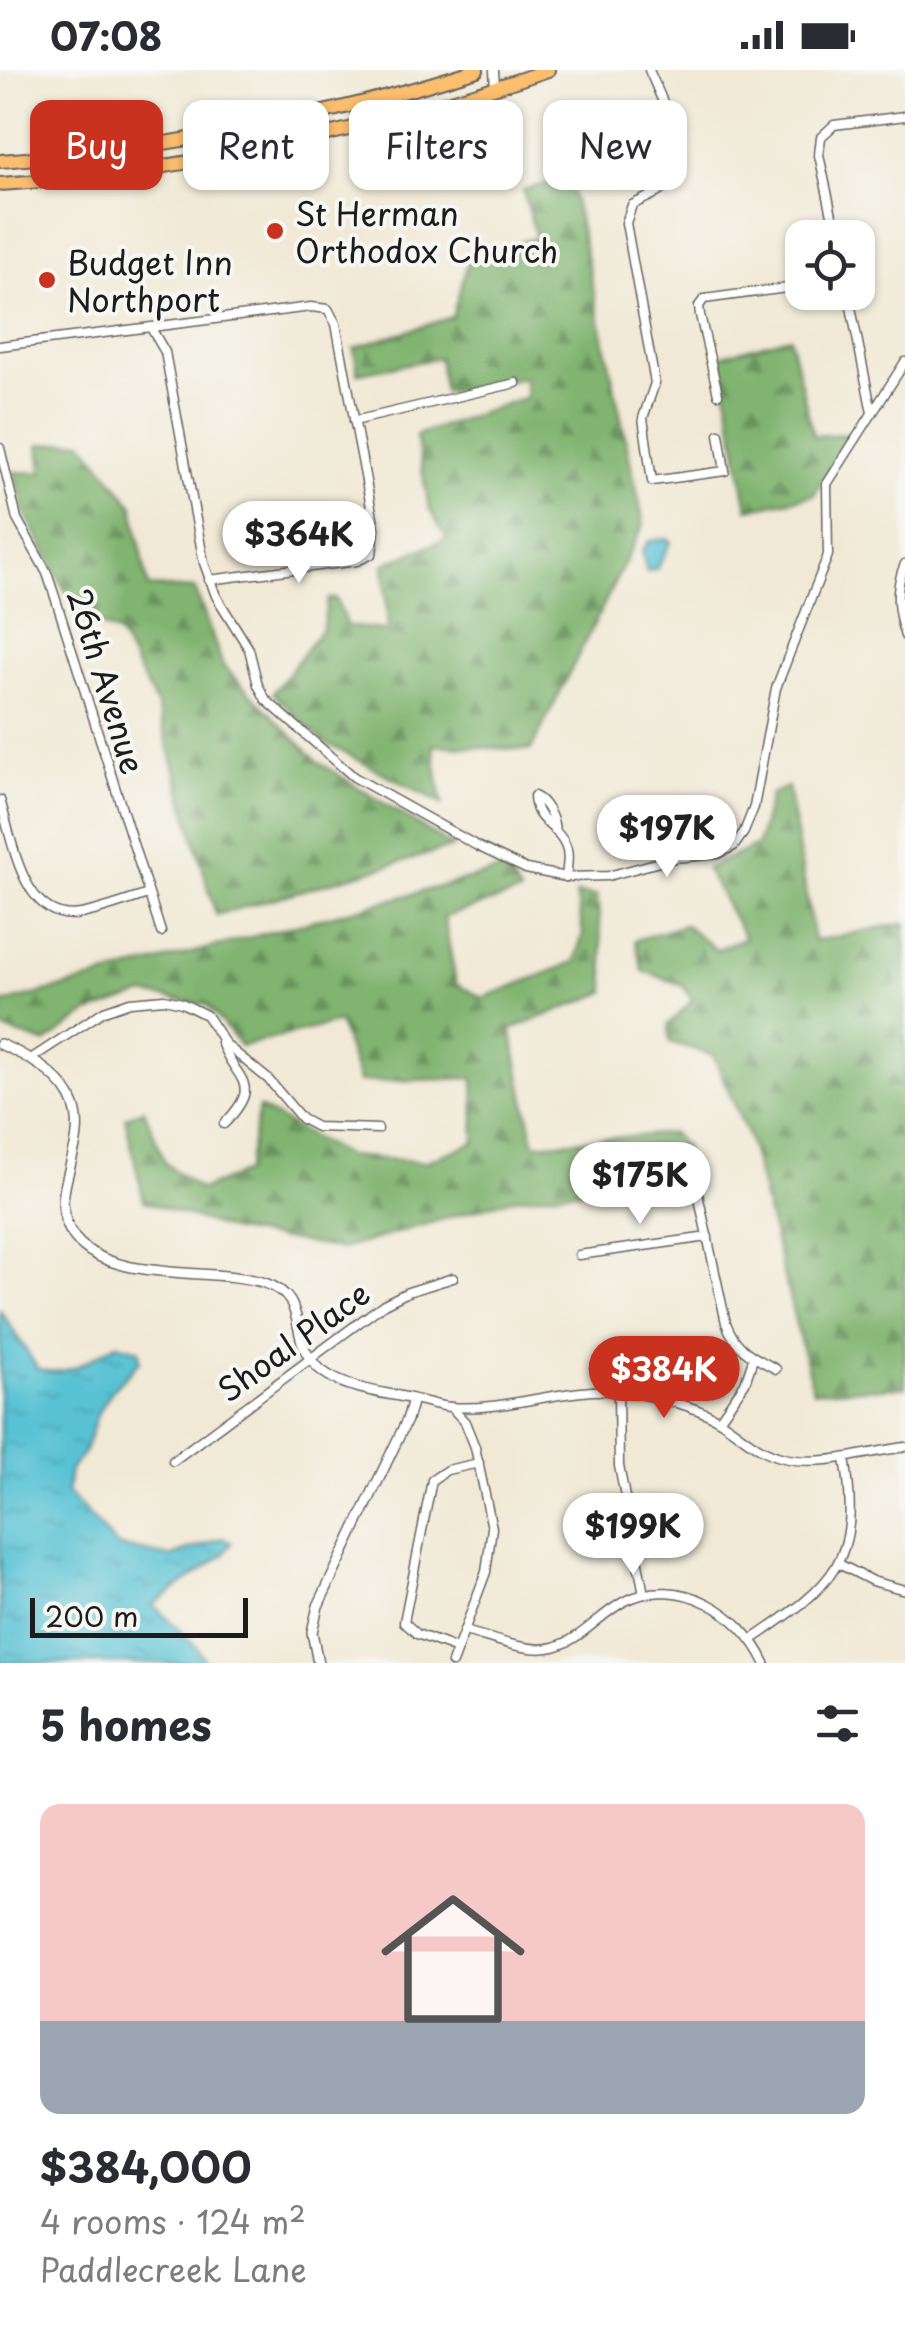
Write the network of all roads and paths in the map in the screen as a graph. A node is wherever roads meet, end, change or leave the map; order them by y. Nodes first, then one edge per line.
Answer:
1 (478, 70) edge
2 (494, 70) edge
3 (548, 70) edge
4 (649, 70) edge
5 (496, 88) junction
6 (905, 116) edge
7 (0, 161) edge
8 (0, 184) edge
9 (833, 220) edge
10 (785, 288) edge
11 (852, 310) edge
12 (151, 328) junction
13 (0, 346) edge
14 (905, 362) edge
15 (516, 383) dead end
16 (718, 394) dead end
17 (872, 412) junction
18 (354, 422) junction
19 (719, 434) dead end
20 (0, 448) edge
21 (905, 564) edge
22 (209, 580) junction
23 (905, 636) edge
24 (533, 794) dead end
25 (0, 800) edge
26 (566, 877) junction
27 (148, 894) junction
28 (161, 932) dead end
29 (220, 1038) junction
30 (0, 1044) edge
31 (32, 1058) junction
32 (224, 1124) dead end
33 (378, 1128) dead end
34 (698, 1194) dead end
35 (708, 1237) junction
36 (579, 1255) dead end
37 (453, 1278) dead end
38 (753, 1358) junction
39 (310, 1359) junction
40 (776, 1370) dead end
41 (618, 1392) junction
42 (413, 1399) junction
43 (470, 1405) junction
44 (451, 1407) junction
45 (719, 1420) junction
46 (465, 1422) junction
47 (905, 1447) edge
48 (844, 1458) junction
49 (173, 1461) dead end
50 (479, 1464) junction
51 (838, 1564) junction
52 (905, 1590) edge
53 (644, 1594) junction
54 (464, 1631) junction
55 (753, 1639) junction
56 (457, 1649) junction
57 (318, 1663) edge
58 (452, 1663) edge
59 (765, 1663) edge

1 - 7 highway
2 - 5 street
3 - 5 highway
4 - 19 street
5 - 8 highway
6 - 9 street
10 - 16 street
11 - 17 street
12 - 13 street
12 - 18 street
12 - 22 street
14 - 17 street
15 - 18 street
17 - 26 street
18 - 22 street
20 - 27 street, 26th Avenue
21 - 23 street
22 - 26 street
24 - 26 street
25 - 27 street
27 - 28 street, 26th Avenue
29 - 31 street
29 - 32 street
29 - 33 street
30 - 31 street
31 - 39 street
34 - 35 street
35 - 36 street
35 - 38 street
37 - 39 street, Shoal Place
38 - 40 street
38 - 45 street
39 - 42 street
39 - 49 street, Shoal Place
41 - 43 street
41 - 45 street
41 - 53 street
42 - 44 street
42 - 57 street
43 - 44 street
43 - 46 street
44 - 46 street
45 - 48 street
46 - 50 street
47 - 48 street
48 - 51 street
50 - 54 street
50 - 56 street
51 - 52 street
51 - 55 street
53 - 54 street
53 - 55 street
54 - 56 street
55 - 59 street
56 - 58 street

